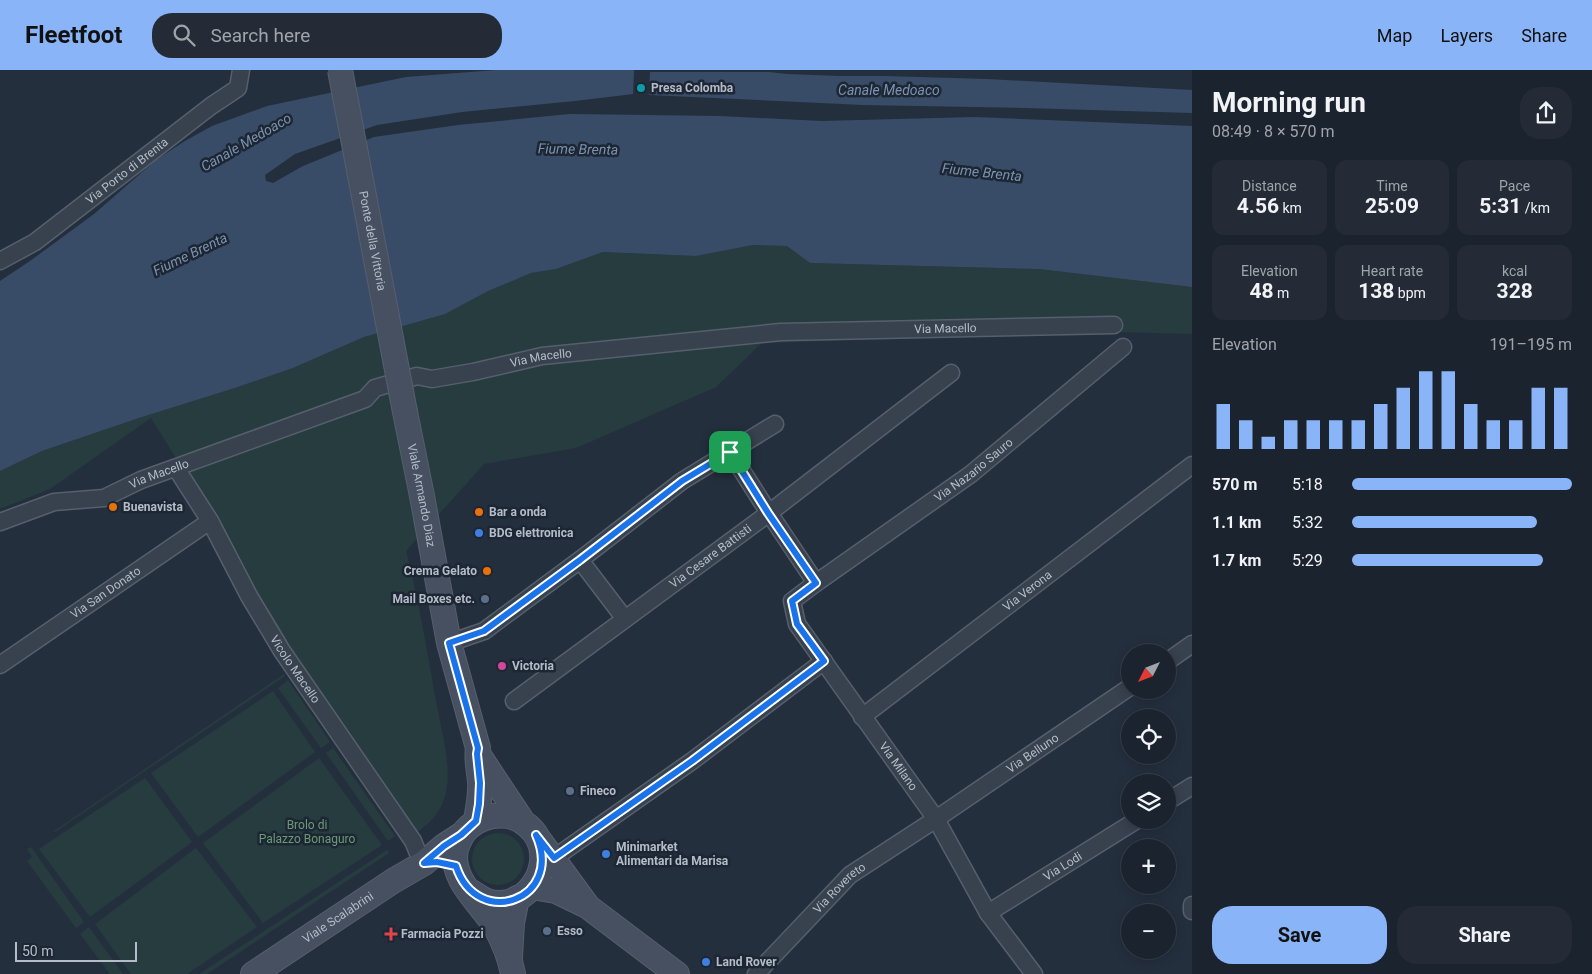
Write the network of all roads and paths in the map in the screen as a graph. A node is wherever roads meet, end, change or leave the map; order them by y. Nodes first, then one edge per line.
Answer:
1 (241, 70) edge
2 (340, 70) edge
3 (0, 261) edge
4 (1114, 325) dead end
5 (1123, 347) dead end
6 (951, 373) dead end
7 (405, 412) joint
8 (775, 424) dead end
9 (730, 452) junction
10 (1192, 465) edge
11 (176, 468) junction
12 (768, 513) junction
13 (210, 521) junction
14 (0, 522) edge
15 (580, 560) junction
16 (816, 583) junction
17 (625, 619) junction
18 (449, 643) junction
19 (1192, 644) edge
20 (1176, 655) edge
21 (824, 661) junction
22 (0, 664) edge
23 (1121, 693) edge
24 (514, 701) dead end
25 (862, 717) junction
26 (477, 754) junction
27 (1192, 786) edge
28 (1176, 796) edge
29 (936, 819) junction
30 (468, 828) junction
31 (529, 829) junction
32 (1123, 829) edge
33 (554, 858) junction
34 (423, 863) junction
35 (456, 866) junction
36 (467, 889) junction
37 (525, 893) junction
38 (587, 906) junction
39 (1192, 906) edge
40 (1192, 911) edge
41 (988, 913) junction
42 (512, 966) edge
43 (253, 974) edge
44 (676, 974) edge
45 (756, 974) edge
46 (1034, 974) edge

1 - 3 street, Via Porto di Brenta
2 - 7 main road, Ponte della Vittoria, bridge
4 - 11 street, Via Macello
5 - 16 street, Via Nazario Sauro
6 - 12 street, Via Cesare Battisti
7 - 18 main road, Viale Armando Diaz
8 - 9 street
9 - 12 street
9 - 15 street
10 - 25 street, Via Verona
11 - 13 street, Vicolo Macello
11 - 14 street, Via Macello
12 - 16 street
12 - 17 street, Via Cesare Battisti
13 - 22 street, Via San Donato
13 - 34 street, Vicolo Macello
15 - 17 street
15 - 18 street
16 - 21 street, Via Milano
17 - 24 street, Via Cesare Battisti
18 - 26 main road, Viale Armando Diaz
19 - 20 street
21 - 25 street, Via Milano
21 - 33 street
23 - 29 street, Via Belluno
25 - 29 street, Via Milano
26 - 30 main road, Viale Armando Diaz
26 - 31 main road, Viale Armando Diaz
27 - 28 street
29 - 41 street, Via Milano
29 - 45 street, Via Rovereto
30 - 31 main road
30 - 34 main road, Viale Scalabrini
30 - 35 main road, Viale Armando Diaz
31 - 33 main road
31 - 37 main road, Viale Armando Diaz
32 - 41 street, Via Lodi
33 - 38 main road
34 - 35 main road
34 - 43 main road, Viale Scalabrini
35 - 36 main road, Viale Armando Diaz
36 - 37 main road
36 - 42 main road, Viale Armando Diaz
37 - 38 main road
37 - 42 main road, Viale Armando Diaz
38 - 44 main road
39 - 40 street
41 - 46 street, Via Milano

